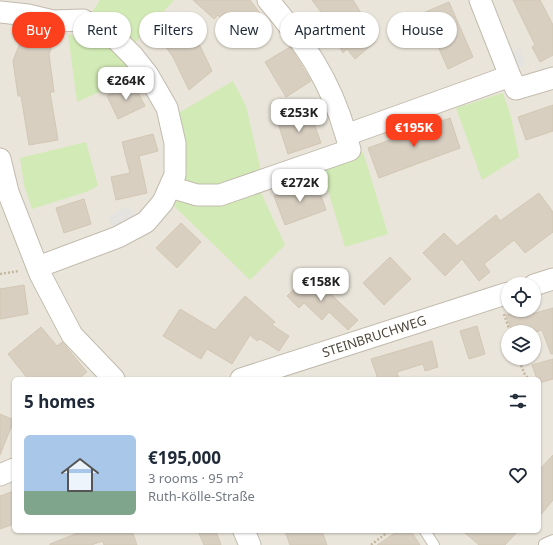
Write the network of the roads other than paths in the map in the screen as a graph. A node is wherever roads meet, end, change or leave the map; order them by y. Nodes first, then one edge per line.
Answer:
1 (268, 0) edge
2 (480, 0) edge
3 (0, 12) edge
4 (510, 76) junction
5 (553, 78) edge
6 (346, 135) junction
7 (0, 159) edge
8 (170, 187) junction
9 (9, 215) edge
10 (38, 268) junction
11 (553, 279) edge
12 (541, 283) edge
13 (501, 295) edge
14 (112, 377) edge
15 (247, 377) edge
16 (12, 470) edge
17 (0, 475) edge
18 (245, 533) edge
19 (426, 533) edge
20 (250, 545) edge
21 (434, 545) edge

1 - 6 street
2 - 4 street
3 - 8 street
4 - 5 street
4 - 6 street
6 - 8 street
7 - 9 street
8 - 10 street
9 - 10 street
10 - 14 street
11 - 12 street
13 - 15 street, STEINBRUCHWEG
16 - 17 street
18 - 20 street
19 - 21 lane

